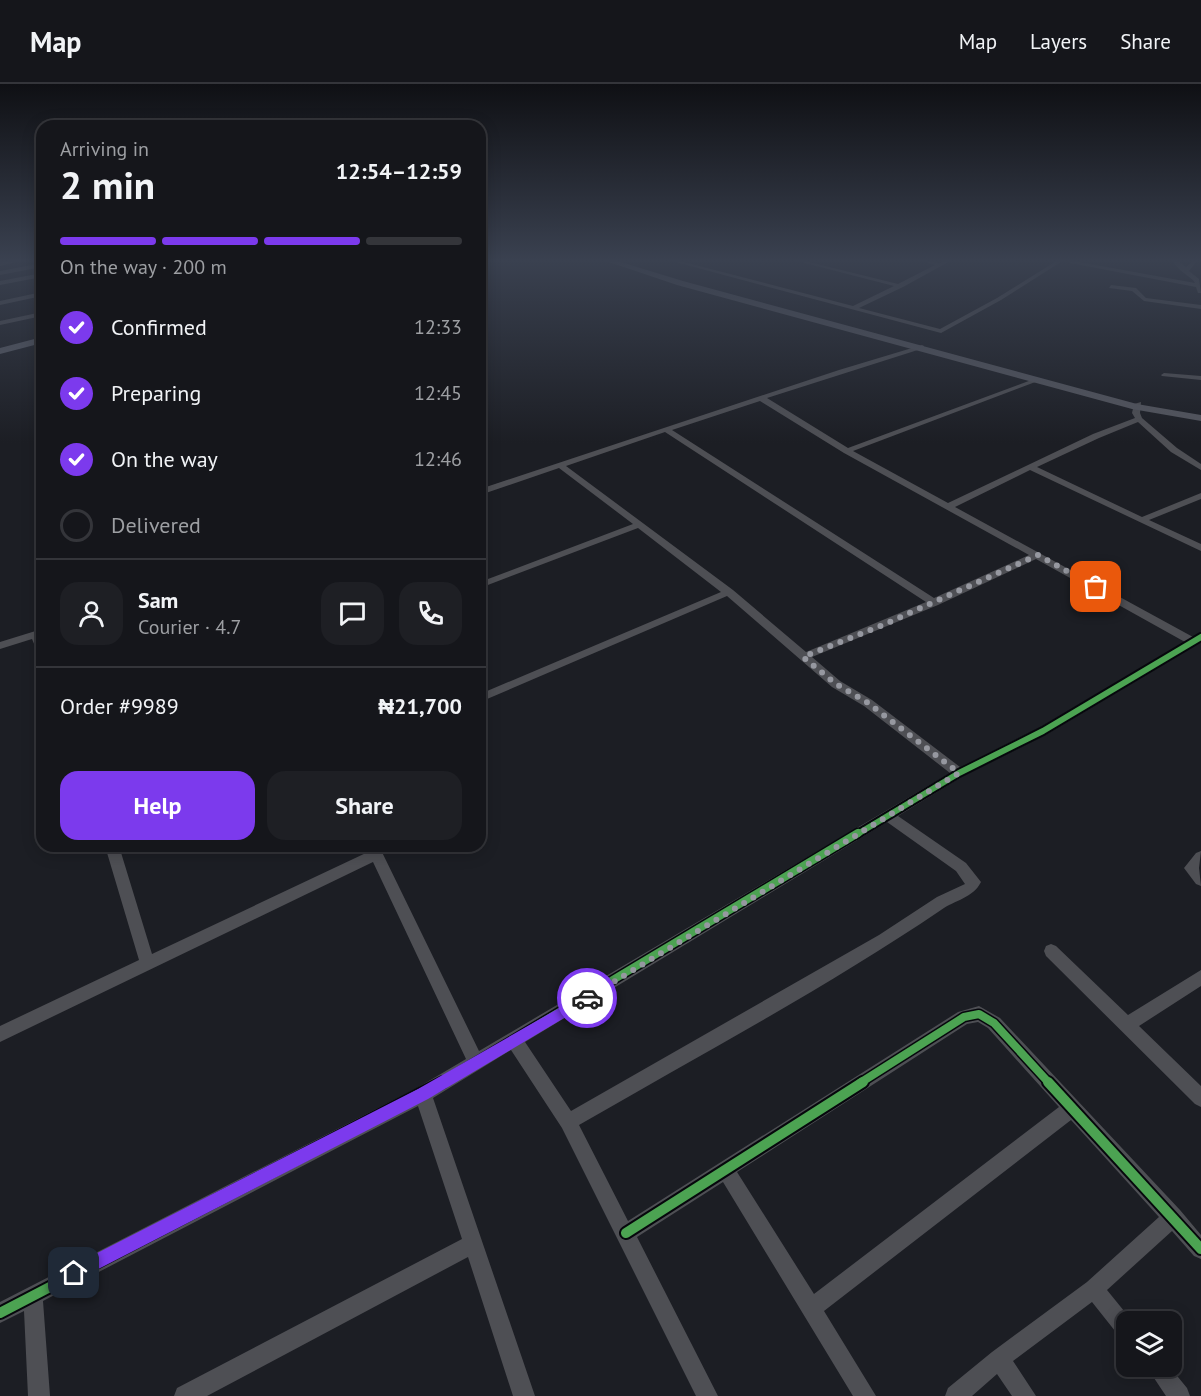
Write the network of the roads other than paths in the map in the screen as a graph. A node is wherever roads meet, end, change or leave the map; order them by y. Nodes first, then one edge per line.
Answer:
1 (824, 321) edge
2 (904, 321) edge
3 (959, 321) edge
4 (36, 342) edge
5 (36, 348) edge
6 (921, 348) junction
7 (0, 351) edge
8 (0, 357) edge
9 (1164, 375) dead end
10 (1201, 378) edge
11 (1036, 380) junction
12 (760, 398) junction
13 (1137, 405) junction
14 (1201, 417) edge
15 (1139, 419) junction
16 (667, 430) junction
17 (847, 451) junction
18 (561, 466) junction
19 (1030, 467) junction
20 (1201, 468) edge
21 (486, 490) edge
22 (1201, 496) edge
23 (947, 507) junction
24 (1142, 520) junction
25 (639, 525) junction
26 (1201, 548) edge
27 (1038, 555) junction
28 (486, 583) edge
29 (729, 592) junction
30 (934, 603) junction
31 (36, 634) edge
32 (1198, 639) edge
33 (0, 646) edge
34 (803, 657) junction
35 (486, 695) edge
36 (959, 773) junction
37 (888, 816) junction
38 (114, 852) edge
39 (370, 852) edge
40 (375, 852) edge
41 (1201, 857) edge
42 (1201, 880) edge
43 (1051, 951) dead end
44 (147, 963) junction
45 (1201, 977) edge
46 (1127, 1025) junction
47 (0, 1034) edge
48 (515, 1041) junction
49 (477, 1063) junction
50 (423, 1094) junction
51 (1201, 1098) edge
52 (1072, 1108) junction
53 (568, 1122) junction
54 (725, 1169) junction
55 (1173, 1217) junction
56 (626, 1233) junction
57 (473, 1244) junction
58 (1201, 1249) edge
59 (1094, 1289) junction
60 (33, 1294) junction
61 (812, 1308) junction
62 (0, 1314) edge
63 (1116, 1316) edge
64 (999, 1359) junction
65 (1164, 1377) edge
66 (39, 1396) edge
67 (185, 1396) edge
68 (524, 1396) edge
69 (707, 1396) edge
70 (865, 1396) edge
71 (956, 1396) edge
72 (1025, 1396) edge
73 (1179, 1396) edge

1 - 6 main road
2 - 3 street
4 - 7 main road
5 - 8 main road
6 - 11 main road
6 - 12 street
6 - 13 main road
9 - 10 street
11 - 13 main road
11 - 17 street
12 - 16 street
12 - 17 street
13 - 14 main road
13 - 15 street
15 - 19 street
15 - 20 street
16 - 18 street
16 - 30 street
17 - 23 street
18 - 21 street
18 - 25 street
19 - 23 street
19 - 24 street
22 - 24 street
23 - 27 street
24 - 26 street
25 - 28 street
25 - 29 street
27 - 30 street
27 - 32 street
29 - 34 street
29 - 35 street
30 - 34 street
31 - 33 street
32 - 36 street
34 - 36 street
36 - 37 street
37 - 48 street
37 - 53 street
38 - 44 street
39 - 44 street
40 - 49 street
41 - 42 street
43 - 46 street
44 - 47 street
45 - 46 street
46 - 51 street
48 - 49 street
48 - 53 street
49 - 50 street
50 - 57 street
50 - 60 street
52 - 54 street
52 - 55 street
52 - 61 street
53 - 56 street
54 - 56 street
54 - 61 street
55 - 58 street
55 - 59 street
56 - 69 street
57 - 67 street
57 - 68 street
59 - 63 street
59 - 64 street
60 - 62 street
60 - 66 street
61 - 70 street
64 - 71 street
64 - 72 street
65 - 73 street

